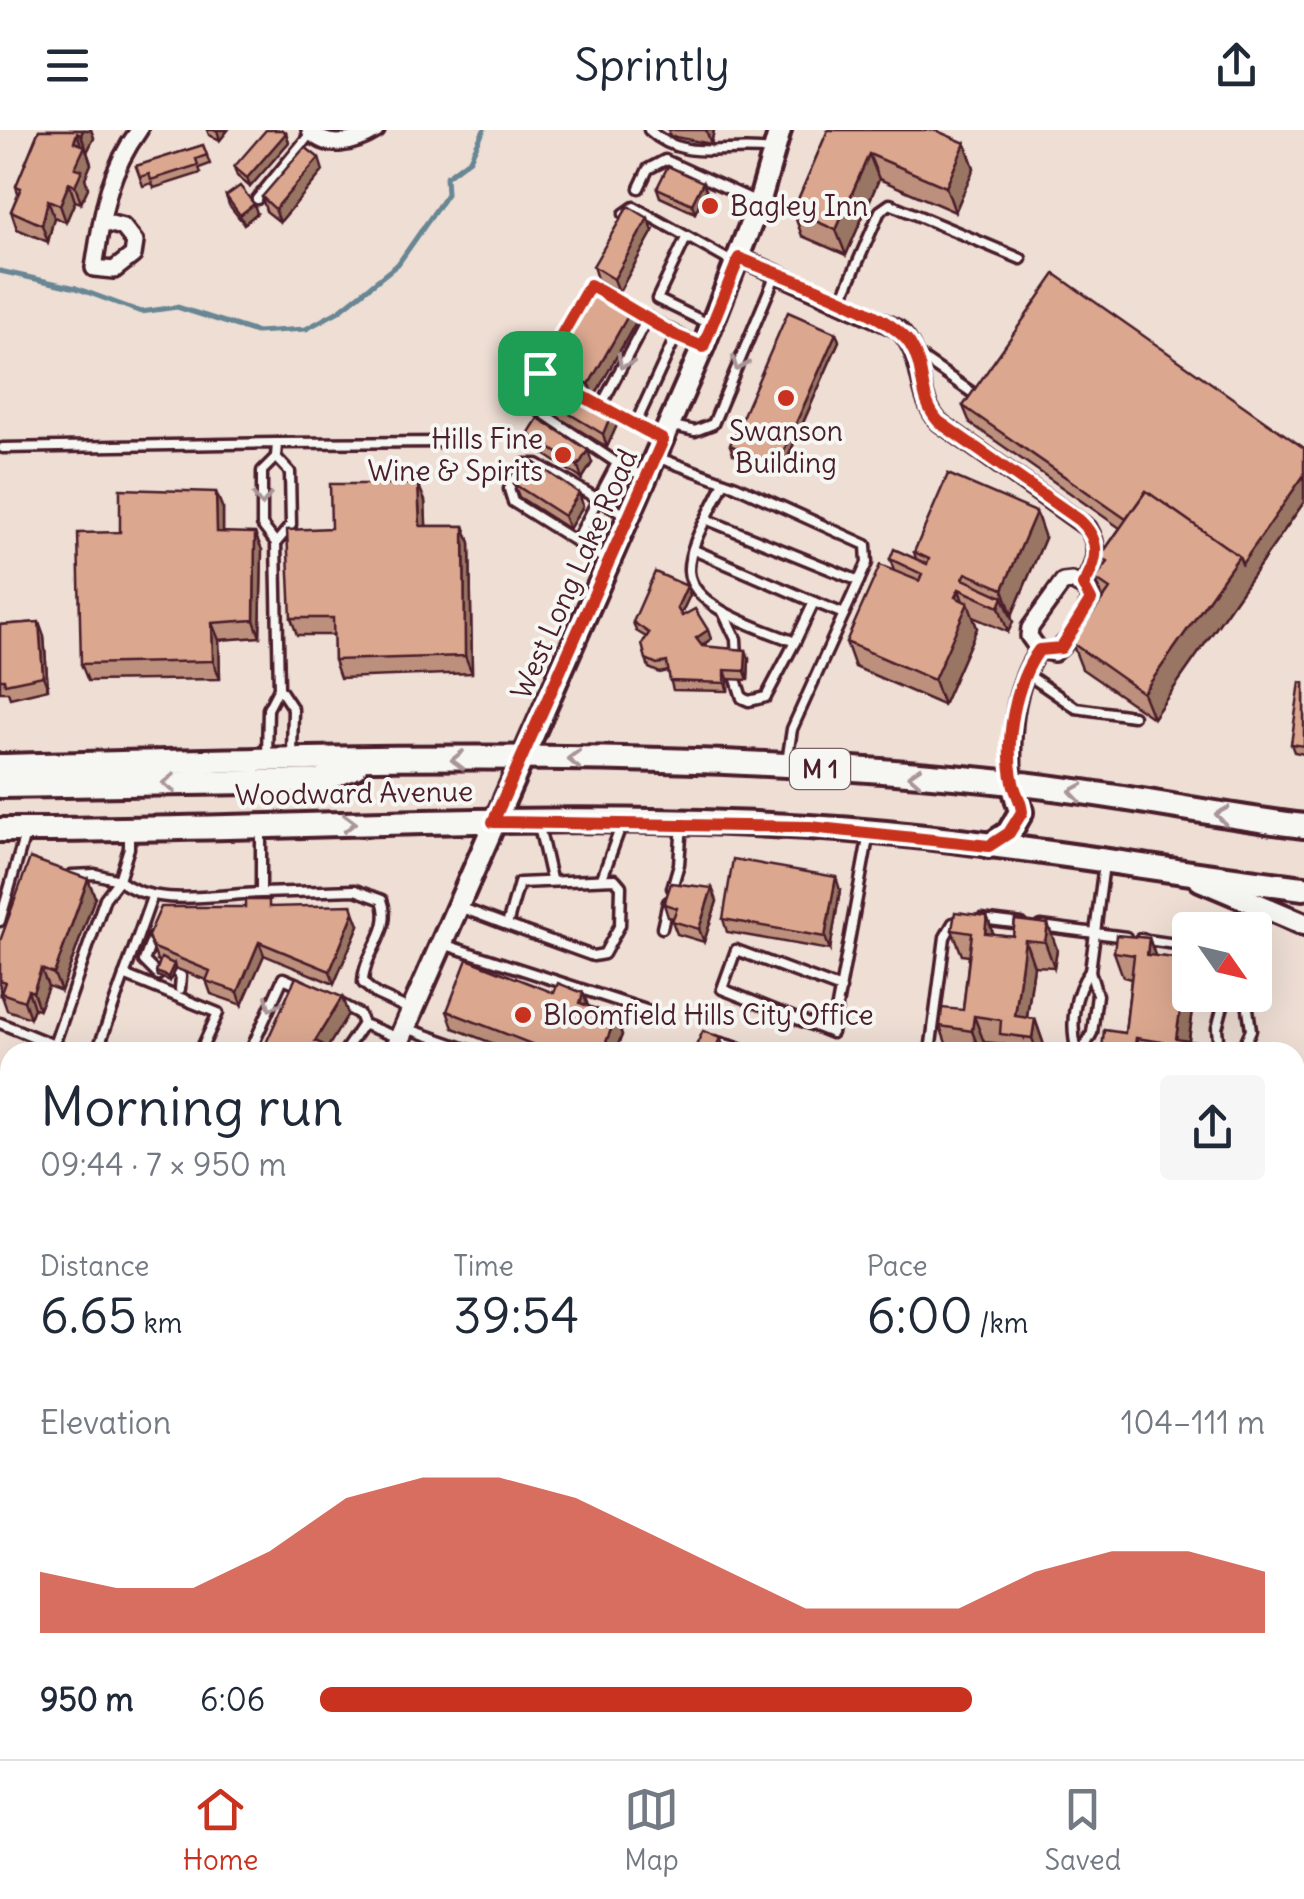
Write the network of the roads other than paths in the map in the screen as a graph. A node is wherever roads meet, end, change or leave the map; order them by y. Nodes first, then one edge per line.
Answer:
1 (139, 130) edge
2 (376, 130) edge
3 (649, 130) edge
4 (780, 130) edge
5 (310, 132) edge
6 (775, 152) junction
7 (640, 188) dead end
8 (257, 199) dead end
9 (759, 204) junction
10 (103, 222) dead end
11 (620, 222) edge
12 (686, 238) junction
13 (849, 247) dead end
14 (862, 252) junction
15 (1022, 259) dead end
16 (738, 261) junction
17 (776, 274) junction
18 (619, 301) edge
19 (840, 301) junction
20 (648, 317) junction
21 (712, 325) junction
22 (676, 336) junction
23 (557, 344) edge
24 (703, 347) junction
25 (916, 353) junction
26 (511, 392) dead end
27 (984, 402) edge
28 (600, 406) junction
29 (635, 425) junction
30 (663, 440) junction
31 (452, 442) dead end
32 (277, 444) junction
33 (3, 448) dead end
34 (276, 457) junction
35 (1022, 460) edge
36 (617, 463) junction
37 (1012, 474) junction
38 (646, 478) junction
39 (723, 484) junction
40 (596, 499) junction
41 (630, 517) junction
42 (708, 520) junction
43 (576, 542) junction
44 (276, 543) junction
45 (694, 550) junction
46 (610, 563) junction
47 (859, 581) junction
48 (1083, 585) junction
49 (814, 602) junction
50 (723, 612) junction
51 (844, 614) junction
52 (796, 642) junction
53 (1039, 650) junction
54 (737, 658) edge
55 (1023, 672) junction
56 (736, 679) edge
57 (279, 688) junction
58 (1133, 716) dead end
59 (521, 760) junction
60 (267, 762) junction
61 (292, 762) junction
62 (368, 762) junction
63 (0, 766) edge
64 (786, 767) junction
65 (1013, 783) junction
66 (0, 786) edge
67 (493, 822) junction
68 (538, 822) junction
69 (622, 823) junction
70 (261, 824) junction
71 (682, 824) junction
72 (1304, 826) edge
73 (128, 827) junction
74 (0, 830) edge
75 (26, 830) junction
76 (868, 833) junction
77 (989, 846) junction
78 (21, 860) junction
79 (1105, 860) junction
80 (32, 863) edge
81 (61, 873) edge
82 (1184, 874) junction
83 (602, 878) junction
84 (551, 879) junction
85 (118, 880) junction
86 (1304, 888) edge
87 (261, 893) junction
88 (169, 896) junction
89 (152, 897) junction
90 (458, 906) junction
91 (164, 910) edge
92 (0, 921) edge
93 (158, 924) edge
94 (508, 924) junction
95 (1304, 924) edge
96 (662, 928) dead end
97 (1095, 933) junction
98 (442, 943) junction
99 (1172, 944) edge
100 (160, 971) edge
101 (1090, 971) junction
102 (124, 975) junction
103 (172, 976) edge
104 (841, 989) junction
105 (317, 992) edge
106 (178, 993) junction
107 (334, 1000) edge
108 (649, 1011) dead end
109 (1221, 1012) edge
110 (1249, 1012) edge
111 (0, 1023) edge
112 (363, 1024) junction
113 (403, 1038) edge
114 (38, 1042) edge
115 (55, 1042) edge
116 (101, 1042) edge
117 (205, 1042) edge
118 (254, 1042) edge
119 (351, 1042) edge
120 (931, 1042) edge
121 (1077, 1042) edge
122 (1086, 1042) edge
123 (1218, 1042) edge
124 (1246, 1042) edge

1 - 10 street
2 - 5 street
3 - 6 lane
4 - 6 main road, West Long Lake Road
5 - 8 lane
6 - 9 main road, West Long Lake Road
7 - 9 lane
9 - 16 main road, West Long Lake Road
11 - 12 lane
12 - 16 lane
12 - 21 lane
13 - 14 lane
14 - 15 lane
14 - 19 lane
16 - 17 street
16 - 21 main road, West Long Lake Road
17 - 19 street
17 -> 30 lane
18 - 20 lane
19 - 25 street
20 - 22 lane
20 -> 28 lane
21 - 24 main road, West Long Lake Road
22 - 24 lane
22 - 29 lane
23 - 28 lane
24 - 30 main road, West Long Lake Road
25 - 27 lane
25 - 37 street
26 - 36 lane
28 - 29 lane
29 - 30 lane
30 - 38 main road, West Long Lake Road
30 - 39 lane
31 - 32 lane
32 - 33 lane
32 - 34 lane
34 -> 44 lane
34 - 44 lane
35 - 37 lane
36 - 38 lane
36 - 40 lane
37 - 48 street
38 - 41 main road, West Long Lake Road
39 - 42 lane
39 - 47 lane
40 - 41 lane
40 - 43 lane
40 - 43 lane
41 - 46 main road, West Long Lake Road
42 - 45 lane
42 - 47 lane
43 - 46 lane
44 - 57 lane
45 - 49 lane
45 - 50 lane
46 - 59 main road, West Long Lake Road
47 - 51 lane
48 - 53 street
48 - 53 street
49 - 51 lane
49 - 52 lane
50 - 52 lane
50 - 54 lane
51 - 64 lane
52 - 56 lane
53 - 55 street
55 - 58 lane
55 - 65 street
57 - 60 lane
57 - 61 lane
59 -> 62 main road, Woodward Avenue / M 1
64 -> 59 main road, Woodward Avenue / M 1
59 - 67 main road, West Long Lake Road
60 - 61 main road, Woodward Avenue / M 1
60 - 63 main road, Woodward Avenue / M 1
61 - 62 main road, Woodward Avenue / M 1
62 -> 66 main road
65 -> 64 main road, Woodward Avenue / M 1
72 -> 65 main road, Woodward Avenue / M 1
65 - 77 main road
67 - 68 main road, Woodward Avenue / M 1
70 -> 67 main road, Woodward Avenue / M 1
67 - 90 main road, West Long Lake Road
68 - 69 main road, Woodward Avenue / M 1
68 - 84 lane
69 - 71 main road, Woodward Avenue / M 1
69 - 83 lane
70 - 73 main road, Woodward Avenue / M 1
70 - 87 lane
71 - 76 main road, Woodward Avenue / M 1
71 - 96 lane
73 - 75 main road, Woodward Avenue / M 1
73 - 85 lane
74 - 75 main road, Woodward Avenue / M 1
75 - 78 lane
76 - 77 main road, Woodward Avenue / M 1
76 - 104 lane
77 - 79 main road, Woodward Avenue / M 1
78 - 80 lane
78 - 92 lane
79 - 82 main road, Woodward Avenue / M 1
79 - 97 lane
81 - 85 lane
82 - 86 main road, Woodward Avenue / M 1
82 - 95 main road
83 - 84 lane
83 - 94 lane
84 - 94 lane
85 - 89 lane
85 - 115 lane
87 - 88 lane
87 - 113 lane
88 - 89 lane
88 - 91 lane
89 - 102 lane
90 - 94 lane
90 - 98 main road, West Long Lake Road
93 - 100 lane
97 - 99 lane
97 - 101 lane
97 - 120 lane
98 - 108 lane
98 - 113 main road, West Long Lake Road
101 - 121 lane
101 - 122 lane
102 - 106 lane
102 - 116 lane
103 - 106 lane
104 - 104 lane
105 -> 118 lane
106 - 117 lane
107 - 112 lane
109 - 123 lane
110 - 124 lane
111 - 114 lane
112 - 113 lane
112 - 119 lane

